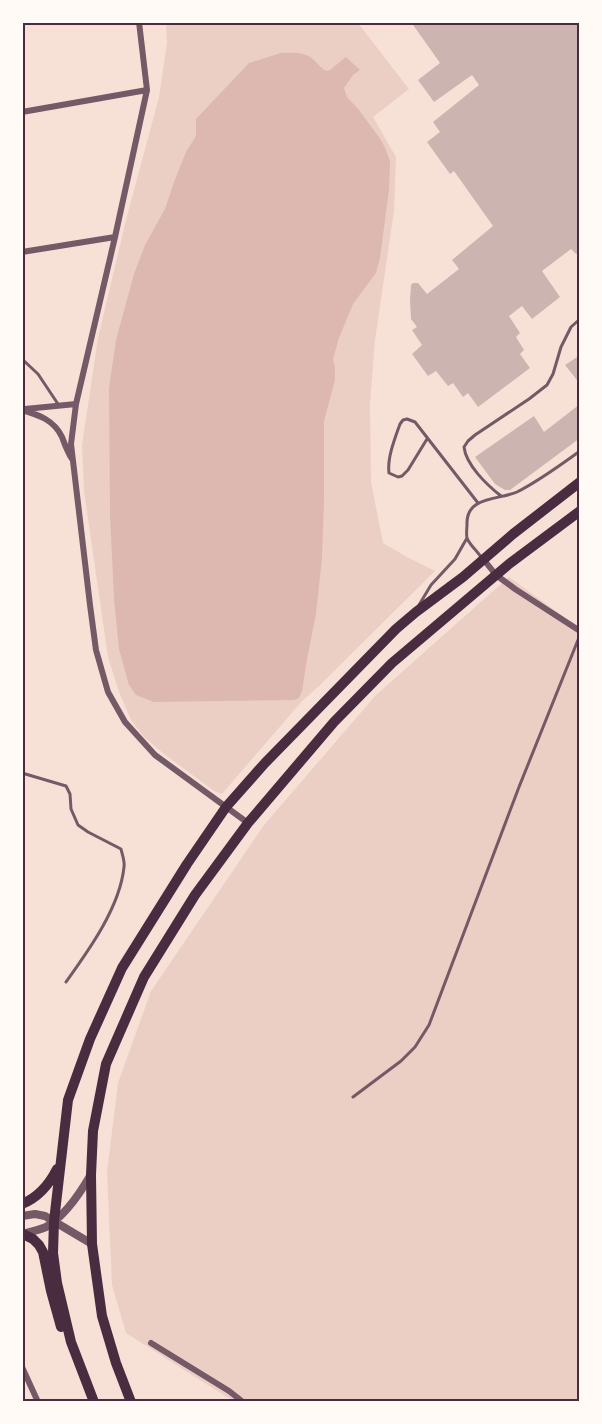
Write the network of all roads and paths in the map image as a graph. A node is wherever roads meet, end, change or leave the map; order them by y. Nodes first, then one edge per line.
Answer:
1 (139, 22) edge
2 (147, 90) junction
3 (22, 112) edge
4 (115, 237) junction
5 (22, 252) edge
6 (579, 319) edge
7 (22, 359) edge
8 (76, 404) junction
9 (59, 406) junction
10 (22, 410) edge
11 (427, 439) junction
12 (579, 451) edge
13 (74, 462) junction
14 (579, 482) edge
15 (501, 496) junction
16 (477, 503) junction
17 (579, 511) edge
18 (467, 538) junction
19 (484, 560) junction
20 (496, 575) junction
21 (416, 612) junction
22 (579, 631) edge
23 (579, 635) edge
24 (22, 773) edge
25 (226, 807) junction
26 (248, 823) junction
27 (66, 982) dead end
28 (352, 1097) dead end
29 (60, 1164) junction
30 (91, 1175) junction
31 (22, 1204) edge
32 (22, 1216) edge
33 (54, 1221) junction
34 (23, 1234) edge
35 (92, 1244) junction
36 (71, 1342) junction
37 (151, 1343) dead end
38 (22, 1367) edge
39 (38, 1401) edge
40 (94, 1401) edge
41 (130, 1401) edge
42 (243, 1401) edge

1 - 2 street
2 - 3 street
2 - 4 street
4 - 5 street
4 - 8 street
6 - 15 lane
7 - 9 lane
8 - 9 street
8 - 13 street
9 - 10 street
10 - 13 street
11 - 11 lane
11 - 16 lane
12 - 15 lane
13 - 25 street
14 - 19 main road
15 - 16 lane
16 - 18 lane
17 - 20 main road
18 - 19 lane
18 - 21 lane
19 - 20 street
19 - 21 main road
20 - 22 street
20 - 26 main road
21 - 25 main road
23 - 28 lane
24 - 27 lane
25 - 26 street
25 - 29 main road
26 - 30 main road
29 - 31 main road
29 - 33 main road
30 - 33 street
30 - 35 main road
32 - 33 street
33 - 34 street
33 - 35 street
33 - 36 main road
34 - 36 main road
35 - 41 main road
36 - 40 main road
37 - 42 street
38 - 39 street

